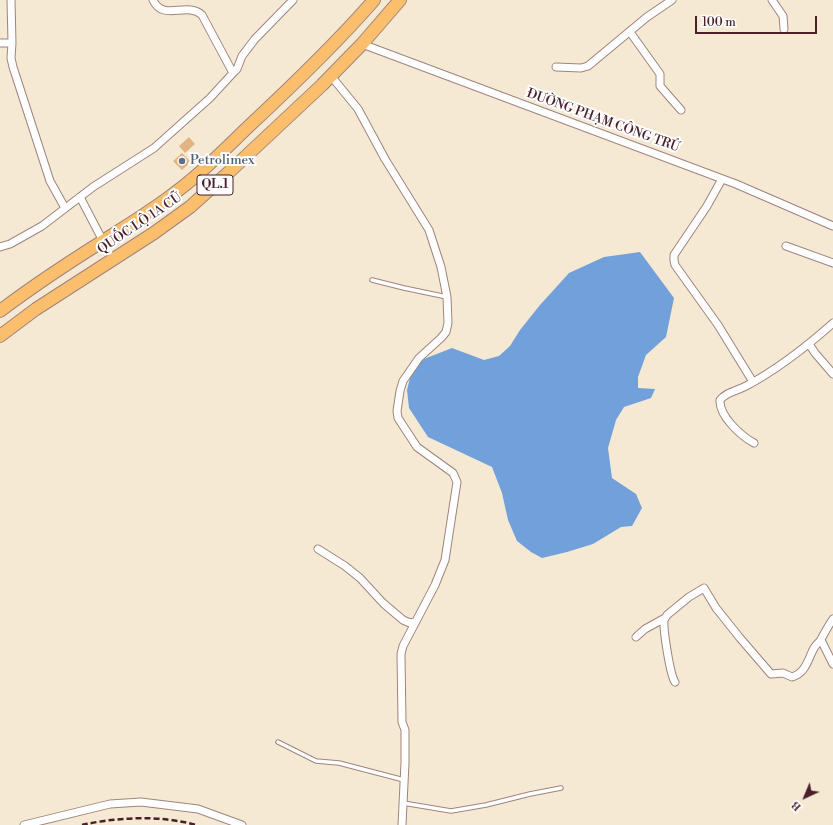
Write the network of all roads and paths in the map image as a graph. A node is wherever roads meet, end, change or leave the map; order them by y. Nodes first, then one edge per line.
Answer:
1 (11, 0) edge
2 (153, 0) edge
3 (293, 0) edge
4 (374, 0) edge
5 (400, 0) edge
6 (672, 0) edge
7 (772, 0) edge
8 (784, 29) dead end
9 (347, 31) junction
10 (630, 32) junction
11 (12, 42) junction
12 (0, 43) edge
13 (362, 44) junction
14 (556, 67) dead end
15 (233, 73) junction
16 (331, 76) junction
17 (681, 110) dead end
18 (722, 179) junction
19 (80, 197) junction
20 (65, 208) junction
21 (833, 226) edge
22 (103, 241) junction
23 (786, 246) dead end
24 (0, 247) edge
25 (833, 264) edge
26 (372, 280) dead end
27 (447, 297) junction
28 (0, 311) edge
29 (833, 323) edge
30 (0, 336) edge
31 (809, 344) junction
32 (833, 374) edge
33 (753, 382) junction
34 (754, 444) dead end
35 (318, 549) dead end
36 (665, 618) junction
37 (833, 619) edge
38 (415, 622) junction
39 (636, 636) dead end
40 (820, 640) junction
41 (833, 664) edge
42 (676, 682) dead end
43 (278, 742) dead end
44 (404, 780) junction
45 (561, 788) dead end
46 (403, 803) junction
47 (24, 825) edge
48 (242, 825) edge
49 (402, 825) edge

1 - 11 street
2 - 15 street
3 - 15 street
4 - 9 main road, QUỐC LỘ 1A CŨ / QL.1
5 - 13 main road, QUỐC LỘ 1A CŨ / QL.1
6 - 10 street
7 - 8 street
9 - 13 main road
9 - 22 main road, QUỐC LỘ 1A CŨ / QL.1
10 - 14 street
10 - 17 street
11 - 12 street
11 - 20 street
13 - 16 main road, QUỐC LỘ 1A CŨ / QL.1
13 - 18 street, ĐƯỜNG PHẠM CÔNG TRỨ
15 - 19 street
16 - 27 street
16 - 30 main road, QUỐC LỘ 1A CŨ / QL.1
18 - 21 street, ĐƯỜNG PHẠM CÔNG TRỨ
18 - 33 street
19 - 20 street
19 - 22 street
20 - 24 street
22 - 28 main road, QUỐC LỘ 1A CŨ / QL.1
23 - 25 street
26 - 27 lane
27 - 38 street
29 - 31 street
31 - 32 street
31 - 33 street
33 - 34 street
35 - 38 street
36 - 39 street
36 - 40 street
36 - 42 street
37 - 40 street
38 - 44 street
40 - 41 street
43 - 44 lane
44 - 46 street
45 - 46 lane
46 - 49 street
47 - 48 street

